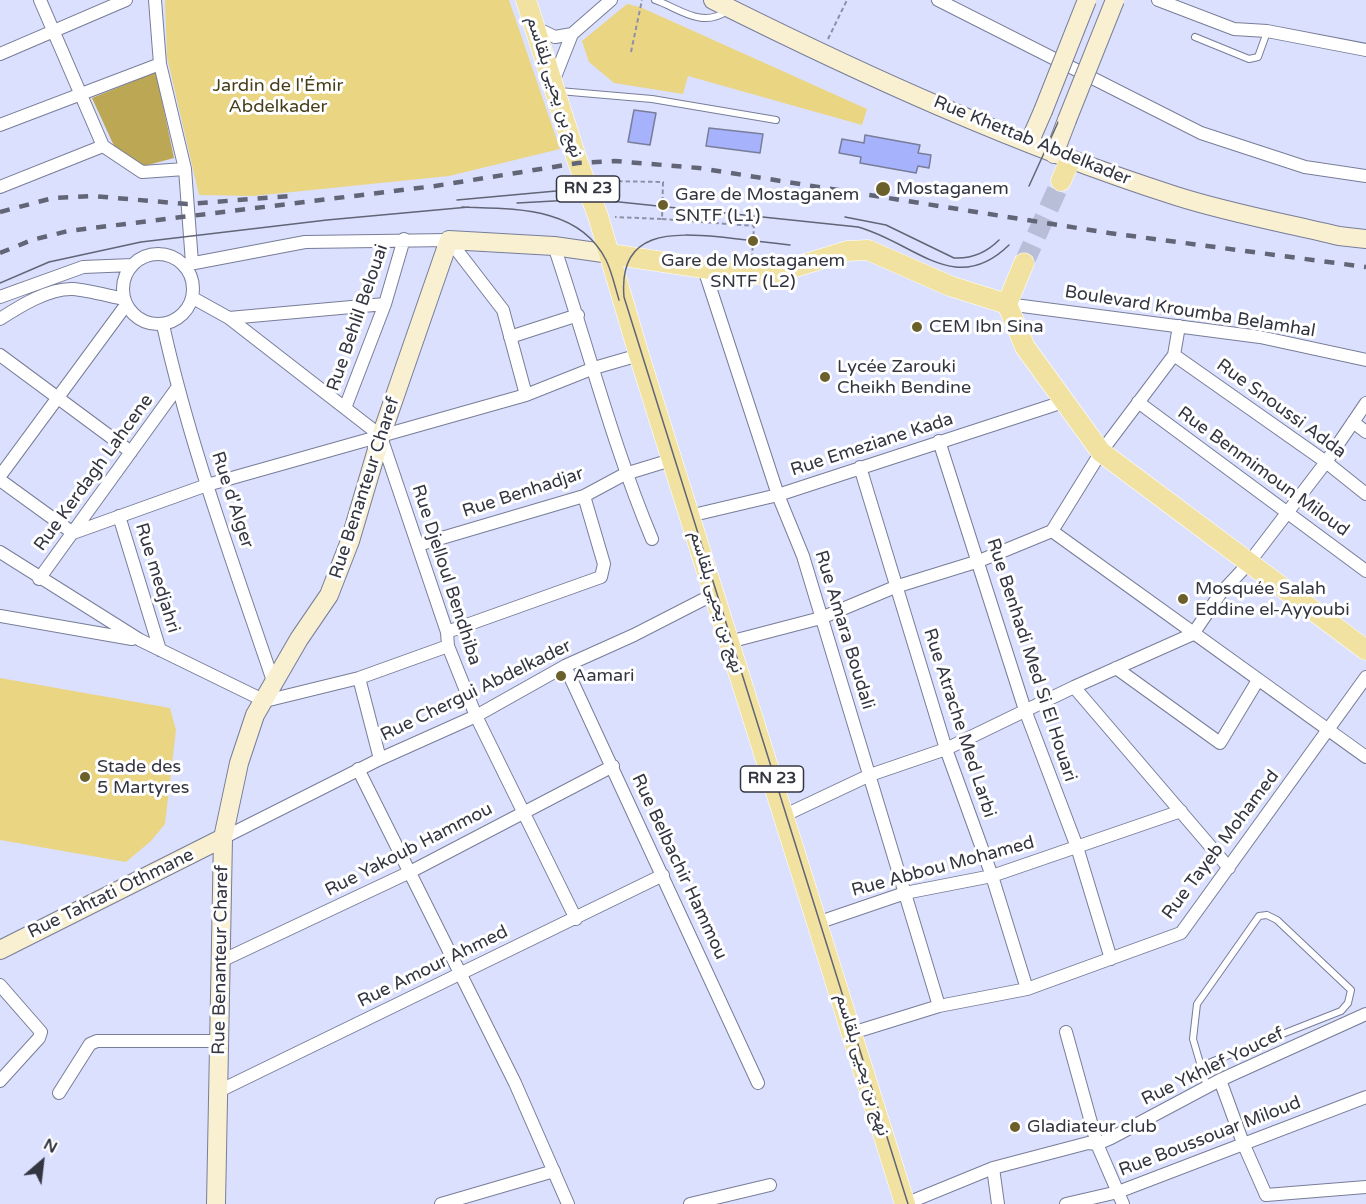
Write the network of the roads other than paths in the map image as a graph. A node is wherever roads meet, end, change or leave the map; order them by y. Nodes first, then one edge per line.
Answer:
1 (40, 0) edge
2 (126, 0) edge
3 (155, 0) edge
4 (526, 0) edge
5 (611, 0) edge
6 (655, 0) edge
7 (713, 0) edge
8 (939, 0) edge
9 (1088, 0) edge
10 (1115, 0) edge
11 (1158, 0) edge
12 (730, 8) junction
13 (533, 26) junction
14 (1268, 31) junction
15 (53, 32) junction
16 (572, 34) junction
17 (1194, 37) dead end
18 (1366, 50) edge
19 (0, 54) edge
20 (160, 64) junction
21 (553, 88) junction
22 (80, 93) junction
23 (776, 120) dead end
24 (0, 125) edge
25 (1029, 143) junction
26 (103, 146) junction
27 (1062, 157) junction
28 (185, 169) junction
29 (1366, 176) edge
30 (1060, 181) tunnel mouth
31 (0, 187) edge
32 (404, 239) junction
33 (1366, 239) edge
34 (449, 240) junction
35 (554, 246) junction
36 (610, 254) junction
37 (1024, 263) tunnel mouth
38 (188, 264) junction
39 (132, 265) junction
40 (704, 269) junction
41 (0, 297) edge
42 (193, 298) junction
43 (125, 302) junction
44 (385, 304) junction
45 (1007, 304) junction
46 (578, 315) junction
47 (229, 318) junction
48 (0, 319) edge
49 (163, 325) junction
50 (1179, 326) junction
51 (510, 337) junction
52 (0, 355) edge
53 (639, 355) junction
54 (1174, 355) junction
55 (1366, 360) edge
56 (594, 368) junction
57 (177, 388) junction
58 (526, 395) junction
59 (57, 397) junction
60 (1063, 402) junction
61 (1138, 402) junction
62 (1366, 402) edge
63 (345, 408) junction
64 (1353, 422) junction
65 (1366, 432) edge
66 (381, 436) junction
67 (939, 441) junction
68 (131, 452) junction
69 (1101, 452) junction
70 (671, 460) junction
71 (1326, 462) junction
72 (860, 467) junction
73 (625, 474) junction
74 (0, 478) edge
75 (207, 485) junction
76 (1366, 494) edge
77 (584, 495) junction
78 (778, 495) junction
79 (1286, 511) junction
80 (119, 516) junction
81 (689, 516) junction
82 (1052, 531) junction
83 (73, 532) junction
84 (652, 539) dead end
85 (418, 545) junction
86 (0, 552) edge
87 (979, 561) junction
88 (1248, 564) junction
89 (1366, 571) edge
90 (39, 579) junction
91 (895, 586) junction
92 (714, 594) junction
93 (0, 616) edge
94 (821, 618) junction
95 (447, 632) junction
96 (1193, 634) junction
97 (140, 640) junction
98 (729, 642) junction
99 (448, 646) junction
100 (160, 650) junction
101 (1366, 650) edge
102 (565, 666) junction
103 (1116, 668) junction
104 (1366, 677) edge
105 (359, 678) junction
106 (1258, 680) junction
107 (274, 684) junction
108 (1074, 687) junction
109 (265, 701) junction
110 (1025, 710) junction
111 (476, 716) junction
112 (1329, 730) junction
113 (946, 748) junction
114 (1366, 757) edge
115 (380, 759) junction
116 (613, 766) junction
117 (358, 770) junction
118 (870, 776) junction
119 (1181, 811) junction
120 (525, 812) junction
121 (783, 816) junction
122 (223, 838) junction
123 (1077, 847) junction
124 (1229, 868) junction
125 (411, 872) junction
126 (663, 875) junction
127 (992, 876) junction
128 (905, 893) junction
129 (576, 919) junction
130 (817, 923) junction
131 (0, 950) edge
132 (1111, 959) junction
133 (219, 962) junction
134 (460, 974) junction
135 (0, 985) edge
136 (1027, 989) junction
137 (939, 1006) junction
138 (1366, 1014) edge
139 (1066, 1032) dead end
140 (852, 1034) junction
141 (220, 1041) junction
142 (1201, 1066) junction
143 (1220, 1080) junction
144 (0, 1081) edge
145 (758, 1083) dead end
146 (1207, 1087) junction
147 (219, 1091) junction
148 (58, 1093) dead end
149 (1366, 1097) edge
150 (1242, 1143) junction
151 (1097, 1144) junction
152 (993, 1168) junction
153 (554, 1171) junction
154 (770, 1185) dead end
155 (1366, 1187) edge
156 (1118, 1192) junction
157 (216, 1204) edge
158 (441, 1204) edge
159 (568, 1204) edge
160 (690, 1204) edge
161 (905, 1204) edge
162 (998, 1204) edge
163 (1066, 1204) edge
164 (1123, 1204) edge

1 - 15 street
2 - 15 street
3 - 20 street
4 - 13 main road, نهج بن يحيى بلقاسم / RN 23
5 - 16 street
6 - 12 lane
7 - 12 main road, Rue Khettab Abdelkader
8 - 29 street
9 - 25 main road, bridge
10 - 27 main road, bridge
11 - 14 street
12 - 25 main road, Rue Khettab Abdelkader
13 - 16 street
13 - 21 main road, نهج بن يحيى بلقاسم / RN 23
14 - 17 lane
14 - 18 street
15 - 19 street
15 - 22 street
16 - 21 street
20 - 22 street
20 - 28 street
21 - 23 lane
21 - 36 main road, نهج بن يحيى بلقاسم / RN 23
22 - 24 street
22 - 26 street
25 - 27 main road, Rue Khettab Abdelkader
26 - 28 street
26 - 31 street
27 - 30 main road
27 - 33 main road, Rue Khettab Abdelkader
28 - 38 street
32 - 34 street
32 - 38 street
32 - 44 street, Rue Behlil Belouai
34 - 35 main road
34 - 51 street
34 - 66 main road, Rue Benanteur Charef
35 - 36 main road
35 - 46 street
36 - 40 main road
36 - 53 main road, نهج بن يحيى بلقاسم / RN 23
37 - 45 main road
38 - 39 street
38 - 42 street
39 - 41 street
39 - 43 street
40 - 45 main road
40 - 78 street, Rue Amara Boudali
42 - 47 street
42 - 49 street
43 - 48 street
43 - 49 street
43 - 59 street
44 - 47 street
44 - 63 street, Rue Behlil Belouai
45 - 50 street, Boulevard Kroumba Belamhal
45 - 60 main road
46 - 51 street
46 - 56 street
47 - 63 street
49 - 57 street, Rue d'Alger
50 - 54 street
50 - 55 street, Boulevard Kroumba Belamhal
51 - 58 street
52 - 59 street
53 - 56 street
53 - 70 main road, نهج بن يحيى بلقاسم / RN 23
54 - 61 street
54 - 71 street, Rue Snoussi Adda
56 - 58 street
56 - 73 street
57 - 68 street, Rue Kerdagh Lahcene
57 - 75 street, Rue d'Alger
58 - 66 street
59 - 68 street
59 - 74 street
60 - 67 street, Rue Emeziane Kada
60 - 69 main road
61 - 69 street
61 - 79 street, Rue Benmimoun Miloud
62 - 64 street
63 - 66 street
64 - 65 street
64 - 71 street
66 - 75 street
66 - 85 street, Rue Djelloul Bendhiba
66 - 107 main road, Rue Benanteur Charef
67 - 72 street, Rue Emeziane Kada
67 - 87 street, Rue Benhadi Med Si El Houari
68 - 83 street, Rue Kerdagh Lahcene
69 - 82 street
69 - 88 main road
70 - 73 street, Rue Benhadjar
70 - 81 main road, نهج بن يحيى بلقاسم / RN 23
71 - 76 street, Rue Snoussi Adda
71 - 79 street
72 - 78 street, Rue Emeziane Kada
72 - 91 street, Rue Atrache Med Larbi
73 - 77 street, Rue Benhadjar
73 - 84 street
74 - 83 street
75 - 80 street
75 - 107 street, Rue d'Alger
77 - 85 street, Rue Benhadjar
77 - 95 street
78 - 81 street, Rue Emeziane Kada
78 - 94 street, Rue Amara Boudali
79 - 88 street
79 - 89 street, Rue Benmimoun Miloud
80 - 83 street
80 - 100 street, Rue medjahri
81 - 92 main road, نهج بن يحيى بلقاسم / RN 23
82 - 87 street
82 - 96 street
83 - 90 street, Rue Kerdagh Lahcene
85 - 95 street, Rue Djelloul Bendhiba
86 - 90 street
87 - 91 street
87 - 110 street, Rue Benhadi Med Si El Houari
88 - 96 street
88 - 101 main road
90 - 97 street
91 - 94 street
91 - 113 street, Rue Atrache Med Larbi
92 - 98 main road, نهج بن يحيى بلقاسم / RN 23
92 - 102 street, Rue Chergui Abdelkader
93 - 97 street
94 - 98 street
94 - 118 street, Rue Amara Boudali
95 - 99 street, Rue Djelloul Bendhiba
96 - 103 street
96 - 106 street
97 - 100 street
98 - 121 main road, نهج بن يحيى بلقاسم / RN 23
99 - 105 street
99 - 111 street, Rue Djelloul Bendhiba
100 - 109 street
102 - 111 street, Rue Chergui Abdelkader
102 - 116 street, Rue Belbachir Hammou
103 - 106 street
103 - 108 street
104 - 112 street, Rue Tayeb Mohamed
105 - 109 street
105 - 115 street
106 - 112 street
107 - 109 main road, Rue Benanteur Charef
108 - 110 street
108 - 119 street
109 - 122 main road, Rue Benanteur Charef
110 - 113 street
110 - 123 street, Rue Benhadi Med Si El Houari
111 - 115 street, Rue Chergui Abdelkader
111 - 120 street, Rue Djelloul Bendhiba
112 - 114 street
112 - 124 street, Rue Tayeb Mohamed
113 - 118 street
113 - 127 street, Rue Atrache Med Larbi
115 - 117 street, Rue Chergui Abdelkader
116 - 120 street, Rue Yakoub Hammou
116 - 126 street, Rue Belbachir Hammou
117 - 122 street, Rue Chergui Abdelkader
117 - 125 street
118 - 121 street
118 - 128 street, Rue Amara Boudali
119 - 123 street, Rue Abbou Mohamed
119 - 124 street
120 - 125 street, Rue Yakoub Hammou
120 - 129 street, Rue Djelloul Bendhiba
121 - 130 main road, نهج بن يحيى بلقاسم / RN 23
122 - 131 main road, Rue Tahtati Othmane
122 - 133 main road, Rue Benanteur Charef
123 - 127 street, Rue Abbou Mohamed
123 - 132 street, Rue Benhadi Med Si El Houari
124 - 132 street, Rue Tayeb Mohamed
125 - 133 street, Rue Yakoub Hammou
125 - 134 street
126 - 129 street, Rue Amour Ahmed
126 - 145 street, Rue Belbachir Hammou
127 - 128 street, Rue Abbou Mohamed
127 - 136 street, Rue Atrache Med Larbi
128 - 130 street, Rue Abbou Mohamed
128 - 137 street, Rue Amara Boudali
129 - 134 street, Rue Amour Ahmed
130 - 140 main road, نهج بن يحيى بلقاسم / RN 23
132 - 136 street, Rue Tayeb Mohamed
133 - 141 main road, Rue Benanteur Charef
134 - 147 street, Rue Amour Ahmed
134 - 153 street
135 - 144 street
136 - 137 street, Rue Tayeb Mohamed
137 - 140 street, Rue Tayeb Mohamed
138 - 143 street, Rue Ykhlef Youcef
139 - 151 street
140 - 161 main road, نهج بن يحيى بلقاسم / RN 23
141 - 147 main road, Rue Benanteur Charef
141 - 148 street
142 - 142 lane
142 - 146 lane
143 - 146 street, Rue Ykhlef Youcef
143 - 150 street
146 - 151 street, Rue Ykhlef Youcef
147 - 157 main road, Rue Benanteur Charef
149 - 150 street, Rue Boussouar Miloud
150 - 155 street
150 - 156 street, Rue Boussouar Miloud
151 - 152 street, Rue Ykhlef Youcef
151 - 156 street
152 - 161 street, Rue Ykhlef Youcef
152 - 162 street
153 - 158 street
153 - 159 street
154 - 160 street
156 - 163 street, Rue Boussouar Miloud
156 - 164 street

